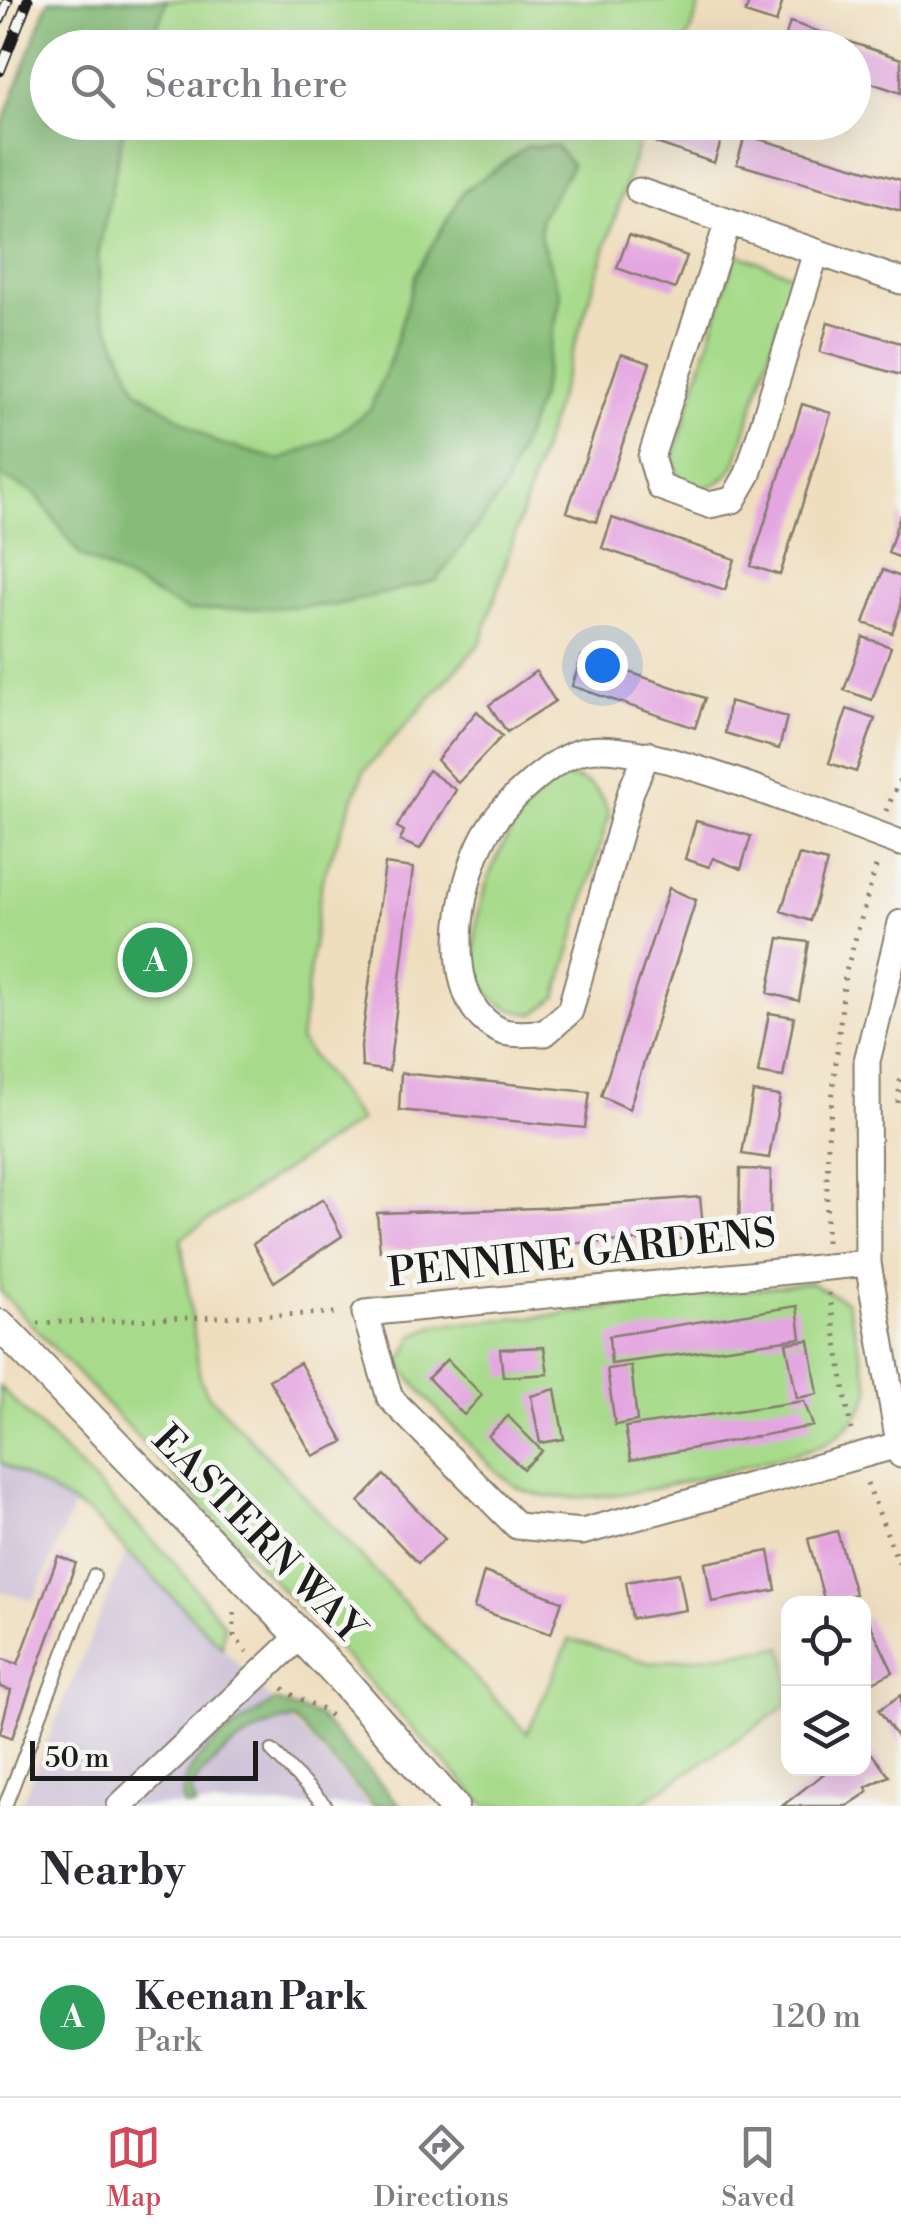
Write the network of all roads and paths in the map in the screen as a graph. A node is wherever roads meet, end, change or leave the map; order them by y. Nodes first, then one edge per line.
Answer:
1 (639, 192) dead end
2 (728, 222) junction
3 (816, 252) junction
4 (901, 282) edge
5 (647, 754) junction
6 (901, 843) edge
7 (901, 923) edge
8 (868, 1263) junction
9 (365, 1313) junction
10 (8, 1333) edge
11 (899, 1450) edge
12 (94, 1576) dead end
13 (300, 1636) junction
14 (272, 1750) dead end
15 (132, 1802) edge
16 (324, 1805) edge
17 (5, 1806) edge
18 (453, 1806) edge

1 - 2 street
2 - 3 street
2 - 3 street
3 - 4 street
5 - 5 street
5 - 6 street
7 - 8 street
8 - 9 street, PENNINE GARDENS
8 - 11 street
9 - 10 path
9 - 11 street, PENNINE GARDENS
10 - 13 street, EASTERN WAY
12 - 17 lane
13 - 15 street
13 - 18 street, EASTERN WAY
14 - 16 lane

